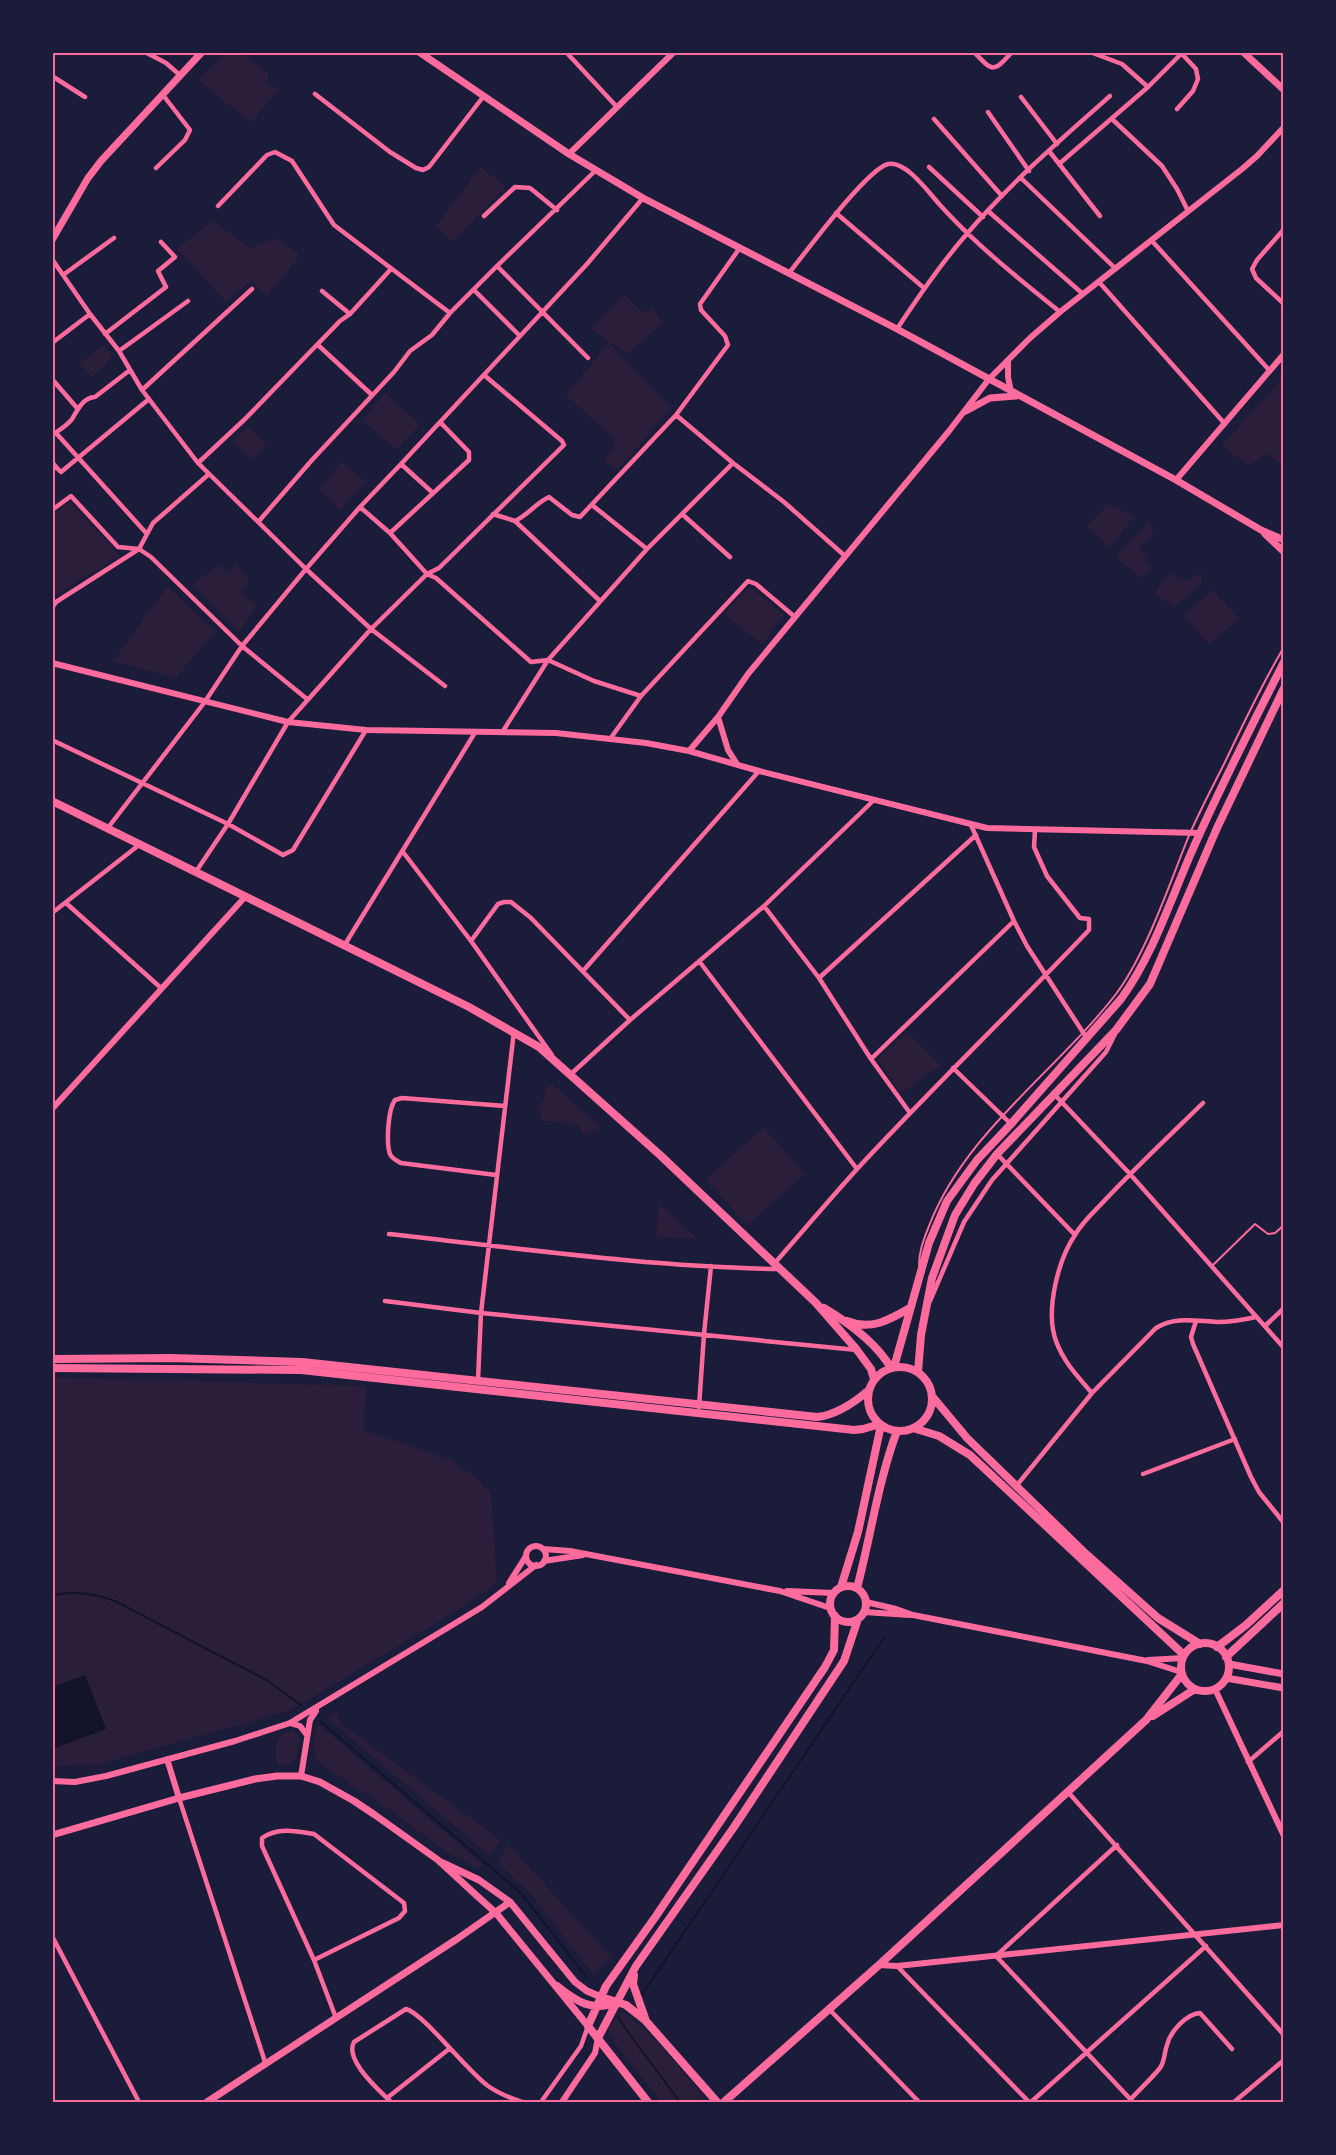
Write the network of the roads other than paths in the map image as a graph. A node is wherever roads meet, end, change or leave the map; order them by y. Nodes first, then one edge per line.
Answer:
1 (145, 52) edge
2 (202, 52) edge
3 (419, 52) edge
4 (566, 52) edge
5 (674, 52) edge
6 (974, 52) edge
7 (1012, 52) edge
8 (1090, 52) edge
9 (1243, 52) edge
10 (1180, 53) edge
11 (52, 76) edge
12 (181, 76) junction
13 (1148, 87) junction
14 (1284, 90) edge
15 (315, 94) dead end
16 (163, 95) junction
17 (1110, 96) dead end
18 (85, 97) dead end
19 (483, 97) junction
20 (1021, 97) dead end
21 (617, 107) junction
22 (1177, 109) dead end
23 (988, 112) dead end
24 (1112, 118) junction
25 (934, 119) dead end
26 (1284, 127) edge
27 (1057, 144) junction
28 (1049, 151) junction
29 (569, 154) junction
30 (1059, 164) junction
31 (929, 167) dead end
32 (156, 168) dead end
33 (595, 171) junction
34 (1029, 171) junction
35 (1021, 178) junction
36 (1002, 196) junction
37 (643, 198) junction
38 (218, 206) dead end
39 (556, 210) junction
40 (988, 211) junction
41 (1188, 211) junction
42 (836, 213) junction
43 (484, 216) dead end
44 (1100, 216) dead end
45 (982, 217) junction
46 (1284, 229) edge
47 (966, 234) junction
48 (114, 238) dead end
49 (52, 240) edge
50 (1152, 241) junction
51 (161, 242) dead end
52 (739, 249) junction
53 (52, 259) edge
54 (497, 266) junction
55 (391, 269) junction
56 (1116, 269) junction
57 (789, 273) junction
58 (63, 274) junction
59 (1099, 282) junction
60 (924, 288) junction
61 (252, 289) dead end
62 (474, 290) junction
63 (322, 291) dead end
64 (1083, 294) junction
65 (188, 301) dead end
66 (1284, 304) edge
67 (543, 310) junction
68 (1060, 312) junction
69 (450, 313) junction
70 (90, 314) junction
71 (350, 314) junction
72 (897, 329) junction
73 (105, 334) junction
74 (519, 335) junction
75 (52, 344) edge
76 (318, 345) junction
77 (118, 351) junction
78 (1284, 354) edge
79 (588, 358) dead end
80 (1008, 360) junction
81 (130, 370) junction
82 (1270, 370) junction
83 (483, 375) junction
84 (989, 379) junction
85 (52, 380) edge
86 (142, 390) junction
87 (1011, 392) junction
88 (372, 395) junction
89 (1019, 396) junction
90 (149, 399) junction
91 (77, 408) junction
92 (966, 411) junction
93 (676, 415) junction
94 (440, 422) junction
95 (1225, 424) junction
96 (54, 434) edge
97 (78, 459) junction
98 (52, 462) edge
99 (198, 462) junction
100 (733, 463) junction
101 (401, 464) junction
102 (54, 469) edge
103 (209, 474) junction
104 (1176, 480) junction
105 (433, 493) junction
106 (592, 505) junction
107 (360, 507) junction
108 (52, 510) edge
109 (493, 514) junction
110 (682, 514) junction
111 (259, 521) junction
112 (515, 521) junction
113 (1261, 531) junction
114 (390, 533) junction
115 (147, 534) junction
116 (1284, 540) edge
117 (139, 549) junction
118 (647, 549) junction
119 (1284, 552) edge
120 (845, 556) junction
121 (730, 557) dead end
122 (306, 569) junction
123 (427, 574) junction
124 (600, 601) junction
125 (52, 608) edge
126 (795, 617) junction
127 (371, 629) junction
128 (242, 646) junction
129 (1284, 647) edge
130 (548, 660) junction
131 (1284, 662) edge
132 (52, 663) edge
133 (445, 686) dead end
134 (1284, 688) edge
135 (641, 696) junction
136 (307, 699) junction
137 (204, 703) junction
138 (718, 717) junction
139 (288, 722) junction
140 (366, 730) junction
141 (476, 731) junction
142 (503, 731) junction
143 (610, 739) junction
144 (52, 740) edge
145 (689, 751) junction
146 (738, 765) junction
147 (759, 771) junction
148 (140, 783) junction
149 (874, 800) junction
150 (54, 804) edge
151 (228, 824) junction
152 (971, 825) junction
153 (107, 829) junction
154 (1035, 830) junction
155 (1191, 832) junction
156 (1200, 833) junction
157 (976, 836) junction
158 (140, 845) junction
159 (403, 852) junction
160 (195, 873) junction
161 (245, 897) junction
162 (66, 903) junction
163 (764, 906) junction
164 (52, 914) edge
165 (1014, 921) junction
166 (471, 941) junction
167 (344, 945) junction
168 (699, 961) junction
169 (584, 971) junction
170 (1046, 975) junction
171 (819, 978) junction
172 (161, 988) junction
173 (630, 1020) junction
174 (1116, 1030) junction
175 (514, 1031) junction
176 (1084, 1035) junction
177 (871, 1059) junction
178 (558, 1064) junction
179 (953, 1068) junction
180 (570, 1074) junction
181 (1055, 1095) junction
182 (1062, 1103) junction
183 (1203, 1103) dead end
184 (505, 1106) junction
185 (52, 1109) edge
186 (910, 1113) junction
187 (1003, 1117) junction
188 (1011, 1124) junction
189 (997, 1154) junction
190 (1006, 1164) junction
191 (857, 1169) junction
192 (1130, 1174) junction
193 (496, 1175) junction
194 (1284, 1225) edge
195 (388, 1234) dead end
196 (1075, 1235) junction
197 (489, 1245) junction
198 (711, 1266) junction
199 (1211, 1266) junction
200 (777, 1267) junction
201 (919, 1277) junction
202 (386, 1301) dead end
203 (816, 1303) junction
204 (909, 1308) junction
205 (1284, 1308) edge
206 (925, 1312) junction
207 (481, 1313) junction
208 (839, 1317) junction
209 (1256, 1317) junction
210 (1196, 1321) junction
211 (1265, 1326) junction
212 (704, 1334) junction
213 (1284, 1348) edge
214 (857, 1350) junction
215 (52, 1359) edge
216 (52, 1368) edge
217 (892, 1368) junction
218 (918, 1372) junction
219 (874, 1379) junction
220 (477, 1384) junction
221 (869, 1389) junction
222 (1092, 1393) junction
223 (932, 1396) junction
224 (699, 1409) junction
225 (881, 1425) junction
226 (913, 1428) junction
227 (897, 1431) junction
228 (1235, 1439) junction
229 (1143, 1474) dead end
230 (1017, 1485) junction
231 (1284, 1523) edge
232 (543, 1549) junction
233 (587, 1555) junction
234 (526, 1556) junction
235 (544, 1561) junction
236 (536, 1566) junction
237 (841, 1587) junction
238 (857, 1588) junction
239 (1284, 1590) edge
240 (504, 1591) junction
241 (780, 1591) junction
242 (833, 1593) junction
243 (866, 1602) junction
244 (1284, 1603) edge
245 (830, 1608) junction
246 (864, 1612) junction
247 (835, 1616) junction
248 (913, 1616) junction
249 (858, 1619) junction
250 (1200, 1644) junction
251 (1217, 1647) junction
252 (1183, 1657) junction
253 (1147, 1660) junction
254 (1228, 1660) junction
255 (1181, 1673) junction
256 (1284, 1674) edge
257 (1226, 1678) junction
258 (1284, 1688) edge
259 (1195, 1689) junction
260 (1215, 1689) junction
261 (318, 1708) junction
262 (1146, 1720) junction
263 (290, 1724) junction
264 (1284, 1731) edge
265 (308, 1735) junction
266 (167, 1759) junction
267 (1248, 1762) junction
268 (302, 1776) junction
269 (52, 1781) edge
270 (1068, 1792) junction
271 (179, 1798) junction
272 (52, 1834) edge
273 (1284, 1836) edge
274 (1117, 1845) junction
275 (438, 1860) junction
276 (510, 1902) junction
277 (496, 1913) junction
278 (1284, 1925) edge
279 (1195, 1935) junction
280 (52, 1936) edge
281 (1206, 1946) junction
282 (996, 1956) junction
283 (314, 1960) junction
284 (879, 1965) junction
285 (636, 1966) junction
286 (897, 1966) junction
287 (557, 1986) junction
288 (601, 1996) junction
289 (617, 2002) junction
290 (597, 2007) junction
291 (828, 2008) junction
292 (336, 2019) junction
293 (645, 2020) junction
294 (588, 2026) junction
295 (1284, 2035) edge
296 (598, 2038) junction
297 (449, 2049) junction
298 (1232, 2049) dead end
299 (1086, 2053) junction
300 (1284, 2060) edge
301 (266, 2065) junction
302 (389, 2100) edge
303 (1132, 2101) edge
304 (140, 2103) edge
305 (207, 2103) edge
306 (522, 2103) edge
307 (541, 2103) edge
308 (562, 2103) edge
309 (648, 2103) edge
310 (717, 2103) edge
311 (724, 2103) edge
312 (919, 2103) edge
313 (1030, 2103) edge
314 (1234, 2103) edge

1 - 12 street
2 - 12 main road
3 - 19 main road
4 - 21 street
5 - 21 street
6 - 7 street
8 - 13 street
9 - 14 main road
10 - 13 street
10 - 22 street
11 - 18 street
12 - 16 main road
13 - 24 street
15 - 19 street
16 - 32 street
16 - 49 main road
17 - 27 street
19 - 29 main road
20 - 27 street
21 - 29 street
23 - 34 street
24 - 30 street
24 - 41 street
25 - 36 street
26 - 41 street
27 - 28 street
28 - 30 street
28 - 34 street
29 - 33 main road
30 - 44 street
31 - 45 street
33 - 37 main road
33 - 39 street
34 - 35 street
35 - 36 street
35 - 56 street
36 - 40 street
37 - 52 main road
37 - 67 street
38 - 55 street
39 - 43 street
39 - 54 street
40 - 45 street
40 - 64 street
41 - 50 street
42 - 47 street
42 - 57 street
42 - 60 street
45 - 47 street
46 - 66 street
47 - 60 street
47 - 68 street
48 - 58 street
50 - 56 street
50 - 82 street
51 - 73 street
52 - 57 main road
52 - 93 street
53 - 58 street
54 - 62 street
54 - 67 street
55 - 69 street
55 - 71 street
56 - 59 street
57 - 72 main road
58 - 70 street
59 - 64 street
59 - 95 street
60 - 72 street
61 - 86 street
62 - 69 street
62 - 74 street
63 - 71 street
64 - 68 street
65 - 77 street
67 - 74 street
67 - 79 street
68 - 80 street
69 - 88 street
70 - 73 street
70 - 75 street
71 - 76 street
72 - 84 main road
73 - 77 street
74 - 83 street
76 - 88 street
76 - 99 street
77 - 81 street
78 - 82 street
80 - 84 street
80 - 87 street
81 - 86 street
81 - 91 street
82 - 95 street
83 - 94 street
83 - 109 street
84 - 87 main road
84 - 92 street
85 - 91 street
86 - 90 street
87 - 89 main road
88 - 111 street
89 - 92 main road
89 - 104 main road
90 - 97 street
90 - 99 street
91 - 96 street
92 - 120 street
93 - 100 street
93 - 106 street
94 - 101 street
94 - 105 street
95 - 104 street
96 - 97 street
97 - 102 street
97 - 115 street
98 - 102 street
99 - 103 street
100 - 110 street
100 - 120 street
101 - 105 street
101 - 107 street
103 - 111 street
103 - 115 street
104 - 113 main road
105 - 114 street
106 - 112 street
106 - 118 street
107 - 114 street
107 - 122 street
108 - 117 street
109 - 112 street
109 - 123 street
110 - 118 street
110 - 121 street
111 - 122 street
112 - 124 street
113 - 116 main road
113 - 119 main road
114 - 123 street
115 - 117 street
117 - 125 street
117 - 128 street
118 - 124 street
120 - 126 street
122 - 127 street
122 - 128 street
123 - 127 street
123 - 130 street
124 - 130 street
126 - 135 street
126 - 138 street
127 - 133 street
127 - 136 street
128 - 136 street
128 - 137 street
129 - 155 lane
130 - 135 street
130 - 142 street
131 - 156 main road
132 - 137 street
134 - 174 main road
135 - 143 street
136 - 139 street
137 - 139 street
137 - 148 street
138 - 145 street
138 - 146 street
139 - 140 street
139 - 151 street
140 - 141 street
140 - 151 street
141 - 142 street
141 - 159 street
142 - 143 street
143 - 145 street
144 - 148 street
145 - 146 street
146 - 147 street
147 - 149 street
147 - 169 street
148 - 151 street
148 - 153 street
149 - 152 street
149 - 163 street
150 - 153 main road
151 - 160 street
152 - 154 street
152 - 157 street
153 - 158 main road
154 - 155 street
154 - 170 street
155 - 156 street
155 - 176 lane
156 - 176 main road
157 - 165 street
157 - 171 street
158 - 160 main road
158 - 162 street
159 - 166 street
159 - 167 street
160 - 161 main road
161 - 167 main road
161 - 172 street
162 - 164 street
162 - 172 street
163 - 168 street
163 - 171 street
165 - 170 street
165 - 177 street
166 - 169 street
166 - 178 street
167 - 175 main road
168 - 173 street
168 - 191 street
169 - 173 street
170 - 176 street
170 - 179 street
171 - 177 street
172 - 185 street
173 - 180 street
174 - 181 main road
174 - 182 street
175 - 178 main road
175 - 184 street
176 - 187 lane
176 - 188 main road
177 - 186 street
178 - 180 main road
179 - 186 street
179 - 187 street
180 - 200 main road
181 - 182 street
181 - 189 main road
182 - 190 street
182 - 192 street
183 - 192 street
184 - 193 street
184 - 193 street
186 - 191 street
187 - 188 street
187 - 201 lane
188 - 201 main road
189 - 190 street
189 - 206 main road
190 - 196 street
190 - 206 street
191 - 200 street
192 - 196 street
192 - 199 street
193 - 197 street
194 - 199 lane
195 - 197 street
196 - 222 street
197 - 198 street
197 - 207 street
198 - 200 street
198 - 212 street
199 - 209 street
200 - 203 main road
201 - 204 main road
202 - 207 street
203 - 208 main road
203 - 214 main road
204 - 208 main road
204 - 217 main road
205 - 211 street
206 - 218 main road
207 - 212 street
207 - 220 street
208 - 217 main road
209 - 210 street
209 - 211 street
210 - 222 street
210 - 228 street
211 - 213 street
212 - 214 street
212 - 224 street
214 - 219 main road
215 - 220 main road
216 - 220 main road
217 - 218 main road
217 - 219 main road
218 - 223 main road
219 - 221 main road
220 - 224 main road
221 - 224 main road
221 - 225 main road
222 - 230 street
223 - 226 main road
223 - 230 main road
224 - 225 main road
225 - 227 main road
225 - 237 main road
226 - 227 main road
226 - 252 main road
227 - 238 main road
228 - 229 street
228 - 231 street
230 - 250 main road
232 - 233 street
232 - 234 street
232 - 235 street
233 - 235 street
233 - 241 street
234 - 236 street
234 - 240 street
235 - 236 street
236 - 240 street
237 - 238 main road
237 - 242 main road
238 - 243 main road
239 - 251 main road
240 - 261 street
241 - 242 street
241 - 245 street
242 - 245 main road
243 - 246 main road
243 - 248 street
244 - 254 main road
245 - 247 main road
246 - 248 street
246 - 249 main road
247 - 249 main road
247 - 288 main road
248 - 253 street
249 - 285 main road
250 - 251 main road
250 - 252 main road
251 - 254 main road
252 - 253 street
252 - 255 main road
253 - 255 street
254 - 256 main road
254 - 257 main road
255 - 259 main road
255 - 262 main road
257 - 258 main road
257 - 260 main road
259 - 260 main road
259 - 262 main road
260 - 267 street
261 - 263 street
261 - 265 street
262 - 270 main road
263 - 265 street
263 - 266 street
264 - 267 street
265 - 268 street
266 - 269 street
266 - 271 street
267 - 273 street
268 - 271 main road
268 - 275 main road
270 - 274 street
270 - 284 main road
271 - 272 main road
271 - 301 street
274 - 279 street
274 - 282 street
275 - 276 main road
275 - 277 main road
276 - 277 main road
276 - 288 main road
277 - 287 main road
277 - 292 main road
278 - 279 street
279 - 281 street
279 - 282 street
280 - 304 street
281 - 295 street
281 - 299 street
282 - 286 street
282 - 299 street
283 - 283 street
283 - 292 street
284 - 286 street
284 - 291 main road
285 - 289 main road
285 - 293 main road
286 - 313 street
287 - 290 main road
287 - 294 main road
288 - 289 main road
288 - 290 main road
289 - 290 main road
289 - 293 main road
289 - 296 main road
290 - 294 main road
291 - 311 main road
291 - 312 street
292 - 301 main road
293 - 310 main road
294 - 296 main road
294 - 307 street
296 - 308 street
296 - 309 main road
297 - 302 street
297 - 302 street
297 - 306 street
298 - 303 street
299 - 303 street
299 - 313 street
300 - 314 street
301 - 305 main road

